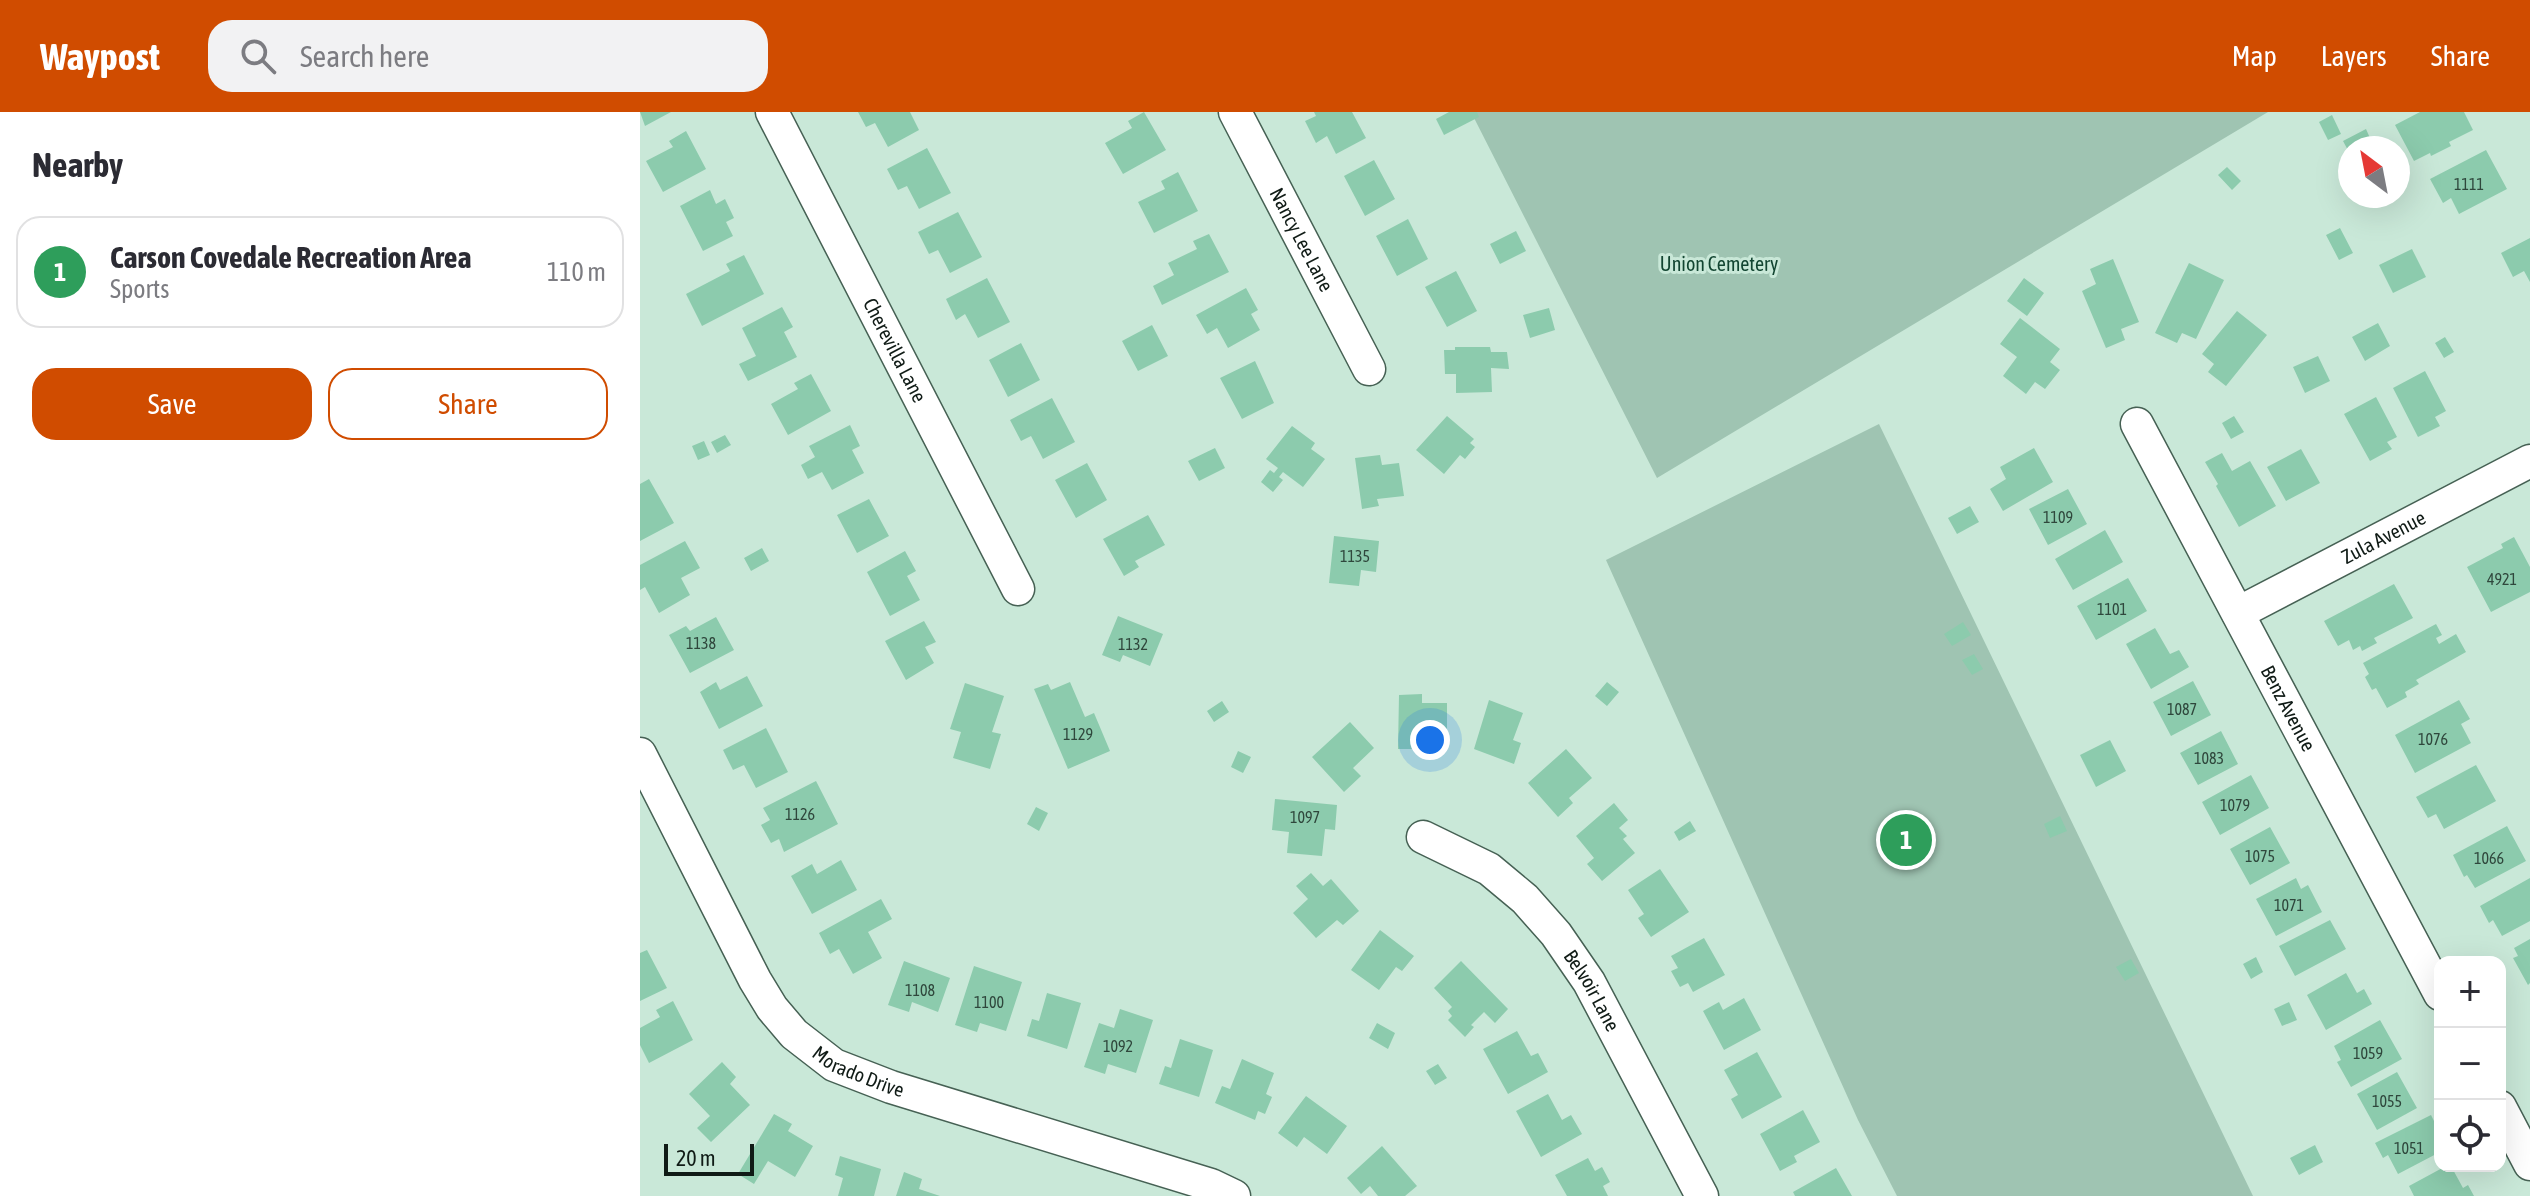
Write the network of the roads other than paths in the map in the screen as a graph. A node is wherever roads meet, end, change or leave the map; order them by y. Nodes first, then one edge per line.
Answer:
1 (772, 112) edge
2 (1235, 112) edge
3 (1369, 369) dead end
4 (2137, 424) dead end
5 (2530, 461) edge
6 (1018, 589) dead end
7 (2238, 613) junction
8 (640, 754) edge
9 (1423, 837) dead end
10 (2434, 983) edge
11 (2506, 1118) edge
12 (2530, 1164) edge
13 (1234, 1196) edge
14 (1702, 1196) edge

1 - 6 street, Cherevilla Lane
2 - 3 street, Nancy Lee Lane
4 - 7 street, Benz Avenue
5 - 7 street, Zula Avenue
7 - 10 street, Benz Avenue
8 - 13 street, Morado Drive
9 - 14 street, Belvoir Lane
11 - 12 street

